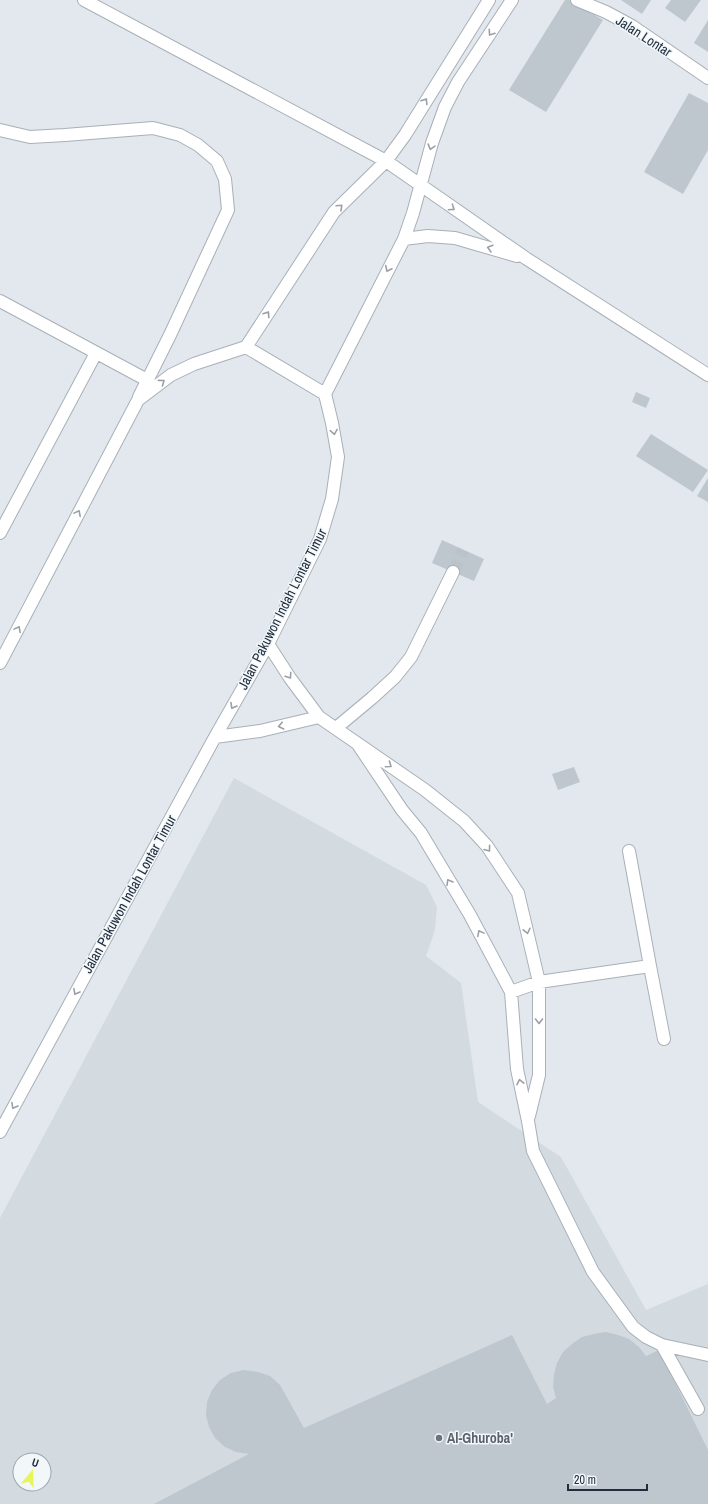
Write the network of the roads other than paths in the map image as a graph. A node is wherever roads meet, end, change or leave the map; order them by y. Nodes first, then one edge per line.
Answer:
1 (84, 0) edge
2 (489, 0) edge
3 (512, 0) edge
4 (577, 0) edge
5 (708, 78) edge
6 (0, 130) edge
7 (386, 161) junction
8 (420, 186) junction
9 (404, 239) junction
10 (527, 259) junction
11 (0, 301) edge
12 (246, 347) junction
13 (96, 353) junction
14 (708, 375) edge
15 (148, 380) junction
16 (325, 394) junction
17 (138, 400) junction
18 (0, 533) edge
19 (453, 572) tunnel mouth
20 (268, 644) junction
21 (0, 663) edge
22 (319, 717) junction
23 (336, 728) junction
24 (215, 737) junction
25 (358, 743) junction
26 (628, 851) dead end
27 (650, 966) junction
28 (539, 982) junction
29 (511, 992) junction
30 (664, 1039) dead end
31 (528, 1121) junction
32 (0, 1132) edge
33 (662, 1344) junction
34 (708, 1355) edge
35 (698, 1409) dead end

1 - 7 street
7 -> 2 street
3 -> 8 street
4 - 5 street, Jalan Lontar
6 - 15 street
7 - 8 street
12 -> 7 street
8 - 9 street
8 -> 10 street
10 -> 9 street
9 -> 16 street
10 - 14 street
11 - 13 street
12 - 16 street
17 -> 12 street
13 - 15 street
13 - 18 street
15 - 17 street
16 -> 20 street, Jalan Pakuwon Indah Lontar Timur
21 -> 17 street
19 - 23 street
20 -> 22 street
20 -> 24 street, Jalan Pakuwon Indah Lontar Timur
22 - 23 street
22 -> 24 street
23 - 25 street
24 -> 32 street, Jalan Pakuwon Indah Lontar Timur
25 -> 28 street
29 -> 25 street
26 - 27 street
27 - 28 street
27 - 30 street
28 - 29 street
28 -> 31 street
31 -> 29 street
31 - 33 street
33 - 34 street
33 - 35 street

